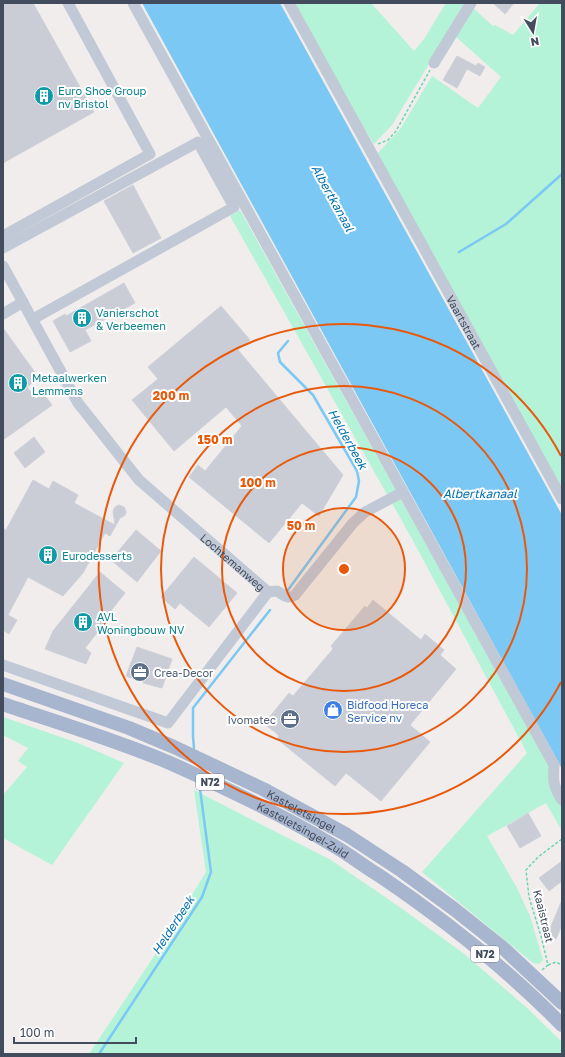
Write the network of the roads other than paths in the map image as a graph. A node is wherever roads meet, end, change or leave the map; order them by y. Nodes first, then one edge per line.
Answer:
1 (68, 3) edge
2 (133, 3) edge
3 (289, 3) edge
4 (471, 3) edge
5 (434, 63) road end
6 (3, 236) edge
7 (3, 248) edge
8 (3, 266) edge
9 (23, 302) junction
10 (3, 314) edge
11 (33, 320) junction
12 (403, 492) junction
13 (562, 499) edge
14 (268, 592) junction
15 (3, 665) edge
16 (3, 684) edge
17 (3, 704) edge
18 (562, 800) edge
19 (562, 1003) edge
20 (562, 1025) edge

1 - 6 street
2 - 12 street
3 - 13 street, Vaartstraat
4 - 5 street
7 - 11 street
8 - 9 street, Lochtemanweg
9 - 10 street
9 - 11 street, Lochtemanweg
11 - 14 street, Lochtemanweg
12 - 14 street
12 - 18 street
14 - 15 street, Lochtemanweg
16 - 19 main road, Kasteletsingel / N72
17 - 20 main road, Kasteletsingel-Zuid / N72

